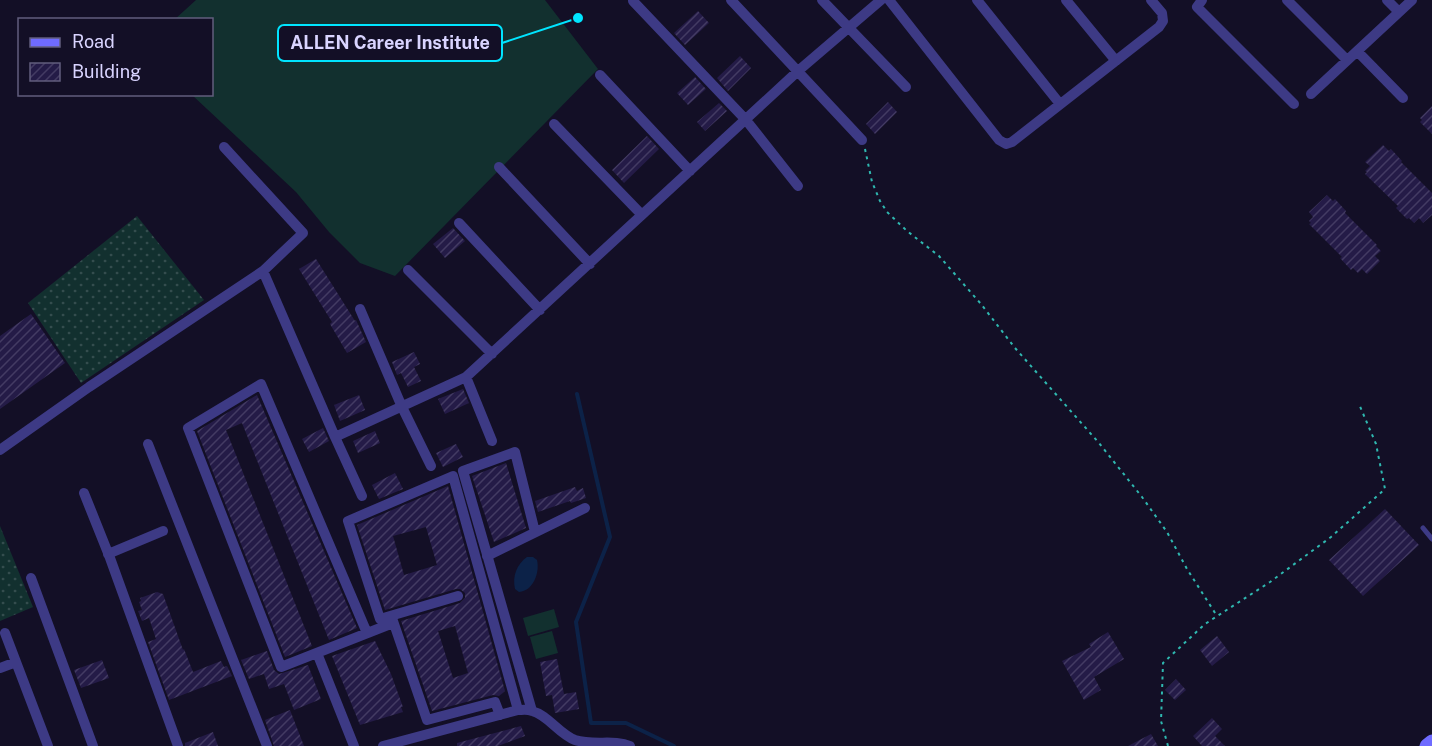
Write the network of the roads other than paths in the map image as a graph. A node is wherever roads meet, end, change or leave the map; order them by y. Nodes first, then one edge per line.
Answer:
1 (731, 0) edge
2 (822, 0) edge
3 (881, 0) edge
4 (889, 0) edge
5 (977, 0) edge
6 (1066, 0) edge
7 (1151, 0) edge
8 (1202, 0) edge
9 (1287, 0) edge
10 (1387, 0) edge
11 (1412, 0) edge
12 (633, 1) edge
13 (1399, 12) junction
14 (849, 27) junction
15 (1357, 51) junction
16 (1347, 60) junction
17 (1116, 61) junction
18 (798, 71) junction
19 (600, 75) dead end
20 (906, 87) dead end
21 (1311, 94) dead end
22 (1403, 98) dead end
23 (1060, 104) junction
24 (1294, 105) dead end
25 (746, 120) junction
26 (554, 124) dead end
27 (862, 140) road end
28 (224, 147) dead end
29 (499, 167) dead end
30 (690, 171) junction
31 (798, 186) dead end
32 (642, 215) junction
33 (459, 223) dead end
34 (590, 264) junction
35 (408, 270) dead end
36 (263, 271) junction
37 (360, 309) dead end
38 (540, 310) junction
39 (492, 354) junction
40 (466, 377) junction
41 (402, 407) junction
42 (335, 437) junction
43 (492, 441) dead end
44 (148, 444) dead end
45 (0, 450) edge
46 (430, 466) dead end
47 (84, 493) dead end
48 (363, 496) dead end
49 (585, 507) dead end
50 (1423, 528) dead end
51 (163, 531) dead end
52 (535, 532) junction
53 (1432, 539) edge
54 (108, 554) junction
55 (487, 556) junction
56 (31, 578) dead end
57 (458, 596) dead end
58 (392, 620) junction
59 (5, 633) dead end
60 (367, 633) junction
61 (317, 652) junction
62 (16, 662) junction
63 (0, 668) edge
64 (518, 710) junction
65 (532, 711) junction
66 (500, 715) junction
67 (1432, 742) edge
68 (48, 746) edge
69 (93, 746) edge
70 (178, 746) edge
71 (267, 746) edge
72 (354, 746) edge
73 (382, 746) edge
74 (610, 746) edge
75 (630, 746) edge
76 (1427, 746) edge

1 - 18 street
2 - 14 street
3 - 14 street
4 - 23 street
5 - 23 street
6 - 17 street
7 - 17 street
8 - 24 street
9 - 16 street
10 - 13 street
11 - 13 street
12 - 25 street
13 - 15 street
14 - 18 street
14 - 20 street
15 - 16 street
15 - 22 street
16 - 21 street
17 - 23 street
18 - 25 street
18 - 27 street
19 - 30 street
25 - 30 street
25 - 31 street
26 - 32 street
28 - 36 street
29 - 34 street
30 - 32 street
32 - 34 street
33 - 38 street
34 - 38 street
35 - 39 street
36 - 42 street
36 - 45 street
37 - 41 street
38 - 39 street
39 - 40 street
40 - 41 street
40 - 43 street
41 - 42 street
41 - 46 street
42 - 48 street
44 - 71 street
47 - 54 street
49 - 52 street
50 - 53 lane
51 - 54 street
52 - 55 street
52 - 55 street
54 - 70 street
55 - 65 street
56 - 69 street
57 - 58 street
58 - 60 street
58 - 64 street
58 - 66 street
59 - 62 street
60 - 61 street
60 - 61 street
61 - 72 street
62 - 63 street
62 - 68 street
64 - 65 street
64 - 66 street
65 - 74 street
66 - 73 street
67 - 76 street
74 - 75 street

